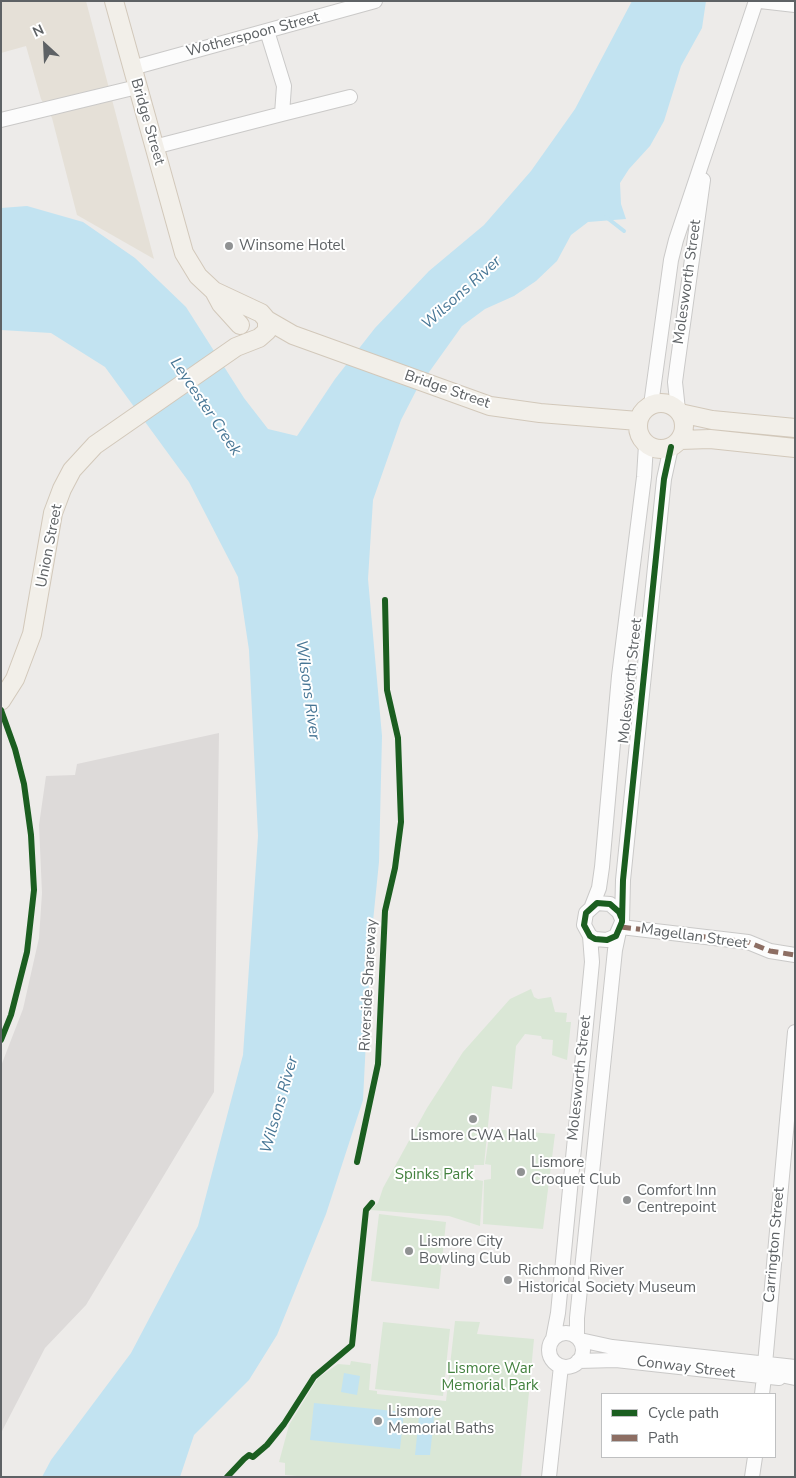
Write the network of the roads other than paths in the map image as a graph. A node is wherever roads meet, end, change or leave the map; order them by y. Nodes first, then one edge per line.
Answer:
1 (114, 1) edge
2 (375, 1) edge
3 (756, 1) edge
4 (760, 1) edge
5 (795, 5) edge
6 (266, 31) junction
7 (132, 68) junction
8 (137, 87) junction
9 (350, 97) dead end
10 (282, 114) junction
11 (1, 120) edge
12 (154, 147) junction
13 (706, 154) junction
14 (251, 330) junction
15 (651, 405) junction
16 (679, 412) junction
17 (638, 421) junction
18 (795, 428) edge
19 (646, 444) junction
20 (676, 444) junction
21 (795, 448) edge
22 (1, 702) edge
23 (592, 906) junction
24 (620, 925) junction
25 (590, 936) junction
26 (795, 955) edge
27 (795, 1032) edge
28 (553, 1339) junction
29 (579, 1339) junction
30 (578, 1361) junction
31 (561, 1366) junction
32 (795, 1367) edge
33 (764, 1370) junction
34 (795, 1379) edge
35 (762, 1393) edge
36 (755, 1458) edge
37 (550, 1477) edge
38 (752, 1477) edge

1 - 7 main road, Bridge Street
2 - 6 street, Wotherspoon Street
3 - 13 street, Molesworth Street
4 - 5 street
6 - 7 street, Wotherspoon Street
6 - 10 street
7 - 8 main road, Bridge Street
8 - 11 street
8 - 12 main road, Bridge Street
9 - 10 street
10 - 12 street
12 - 14 main road, Bridge Street
13 - 15 street, Molesworth Street
13 - 16 street, Molesworth Street
14 - 17 main road, Bridge Street
14 - 22 main road, Union Street
15 - 16 main road
15 - 17 main road
16 - 18 main road
16 - 20 main road
17 - 19 main road
19 - 20 main road
19 - 23 street, Molesworth Street
20 - 21 main road
20 - 24 street, Molesworth Street
23 - 24 street
23 - 25 street
24 - 25 street
24 - 26 street, Magellan Street
24 - 29 street, Molesworth Street
25 - 28 street, Molesworth Street
27 - 33 street, Carrington Street
28 - 29 street
28 - 31 street
29 - 30 street
29 - 33 street, Conway Street
30 - 31 street
30 - 33 street, Conway Street
31 - 37 street
32 - 33 street, Conway Street
33 - 34 street, Conway Street
33 - 35 street, Carrington Street
36 - 38 street

